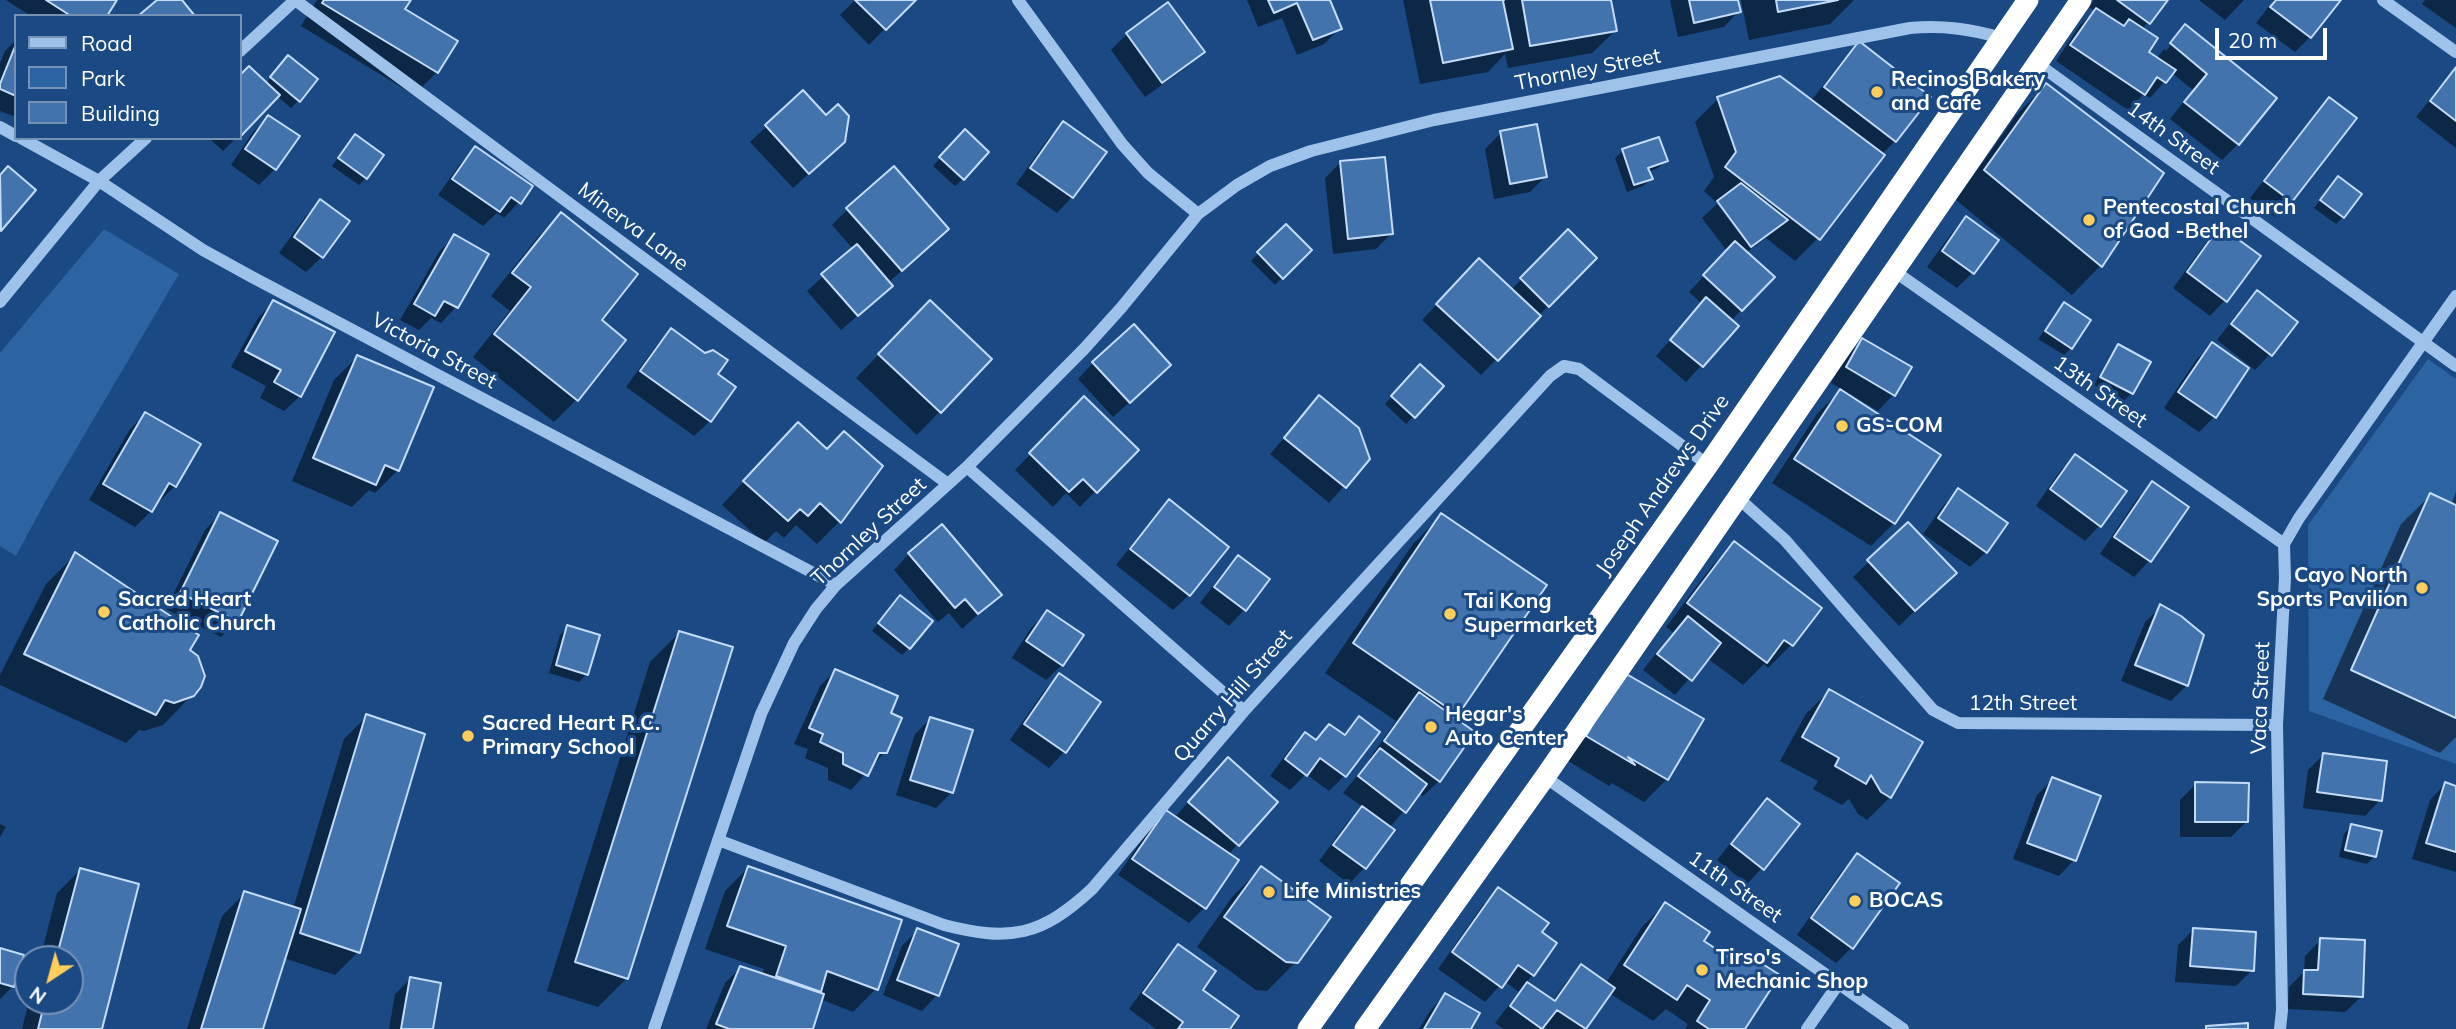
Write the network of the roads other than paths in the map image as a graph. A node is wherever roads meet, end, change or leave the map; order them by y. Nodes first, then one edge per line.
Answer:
1 (295, 0) edge
2 (1018, 0) edge
3 (2028, 0) edge
4 (2081, 0) edge
5 (2383, 0) edge
6 (2002, 38) junction
7 (242, 49) edge
8 (2456, 52) edge
9 (2038, 64) junction
10 (25, 140) edge
11 (144, 140) edge
12 (99, 181) junction
13 (1198, 214) junction
14 (1894, 271) junction
15 (2456, 296) edge
16 (0, 302) edge
17 (2424, 343) junction
18 (2456, 366) edge
19 (1708, 465) junction
20 (967, 467) junction
21 (948, 484) junction
22 (1738, 498) junction
23 (2284, 544) junction
24 (836, 585) junction
25 (1244, 710) junction
26 (2277, 724) junction
27 (1545, 777) junction
28 (718, 840) junction
29 (1839, 983) junction
30 (654, 1029) edge
31 (1308, 1029) edge
32 (1366, 1029) edge
33 (1807, 1029) edge
34 (1903, 1029) edge
35 (2280, 1029) edge

1 - 7 street
1 - 21 street, Minerva Lane
2 - 13 street
3 - 6 highway, Joseph Andrews Drive
4 - 9 highway
5 - 8 street
6 - 13 street, Thornley Street
6 - 19 highway, Joseph Andrews Drive
9 - 14 highway
9 - 17 street, 14th Street
10 - 12 street, Victoria Street
11 - 12 street
12 - 16 street
12 - 24 street, Victoria Street
13 - 20 street, Thornley Street
14 - 22 highway
14 - 23 street, 13th Street
15 - 17 street
17 - 18 street, 14th Street
17 - 23 street
19 - 25 street, Quarry Hill Street
19 - 31 highway, Joseph Andrews Drive
20 - 21 street, Thornley Street
20 - 25 street
21 - 24 street, Thornley Street
22 - 26 street, 12th Street
22 - 27 highway
23 - 26 street, Vaca Street
24 - 28 street, Thornley Street
25 - 28 street, Quarry Hill Street
26 - 35 street, Vaca Street
27 - 29 street, 11th Street
27 - 32 highway
28 - 30 street, Thornley Street
29 - 33 street
29 - 34 street, 11th Street

